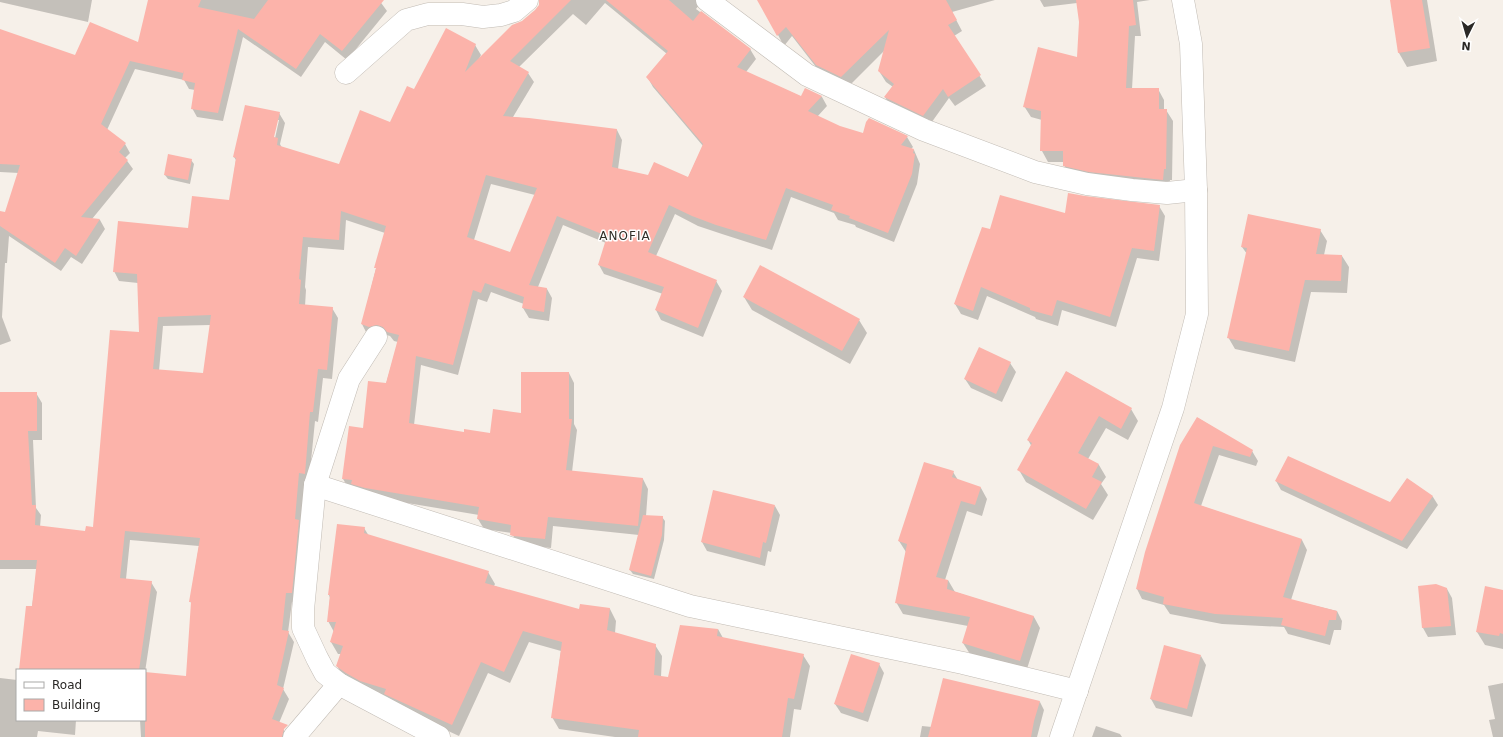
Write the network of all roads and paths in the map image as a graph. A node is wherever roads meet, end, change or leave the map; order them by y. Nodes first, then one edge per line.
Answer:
1 (527, 0) edge
2 (707, 0) edge
3 (1183, 0) edge
4 (346, 73) dead end
5 (1196, 190) junction
6 (376, 338) dead end
7 (315, 485) junction
8 (339, 684) junction
9 (1077, 691) junction
10 (294, 737) edge
11 (439, 737) edge
12 (1061, 737) edge

1 - 4 street
2 - 5 street
3 - 5 street
5 - 9 street
6 - 7 street
7 - 8 street
7 - 9 street
8 - 10 street
8 - 11 street
9 - 12 street

